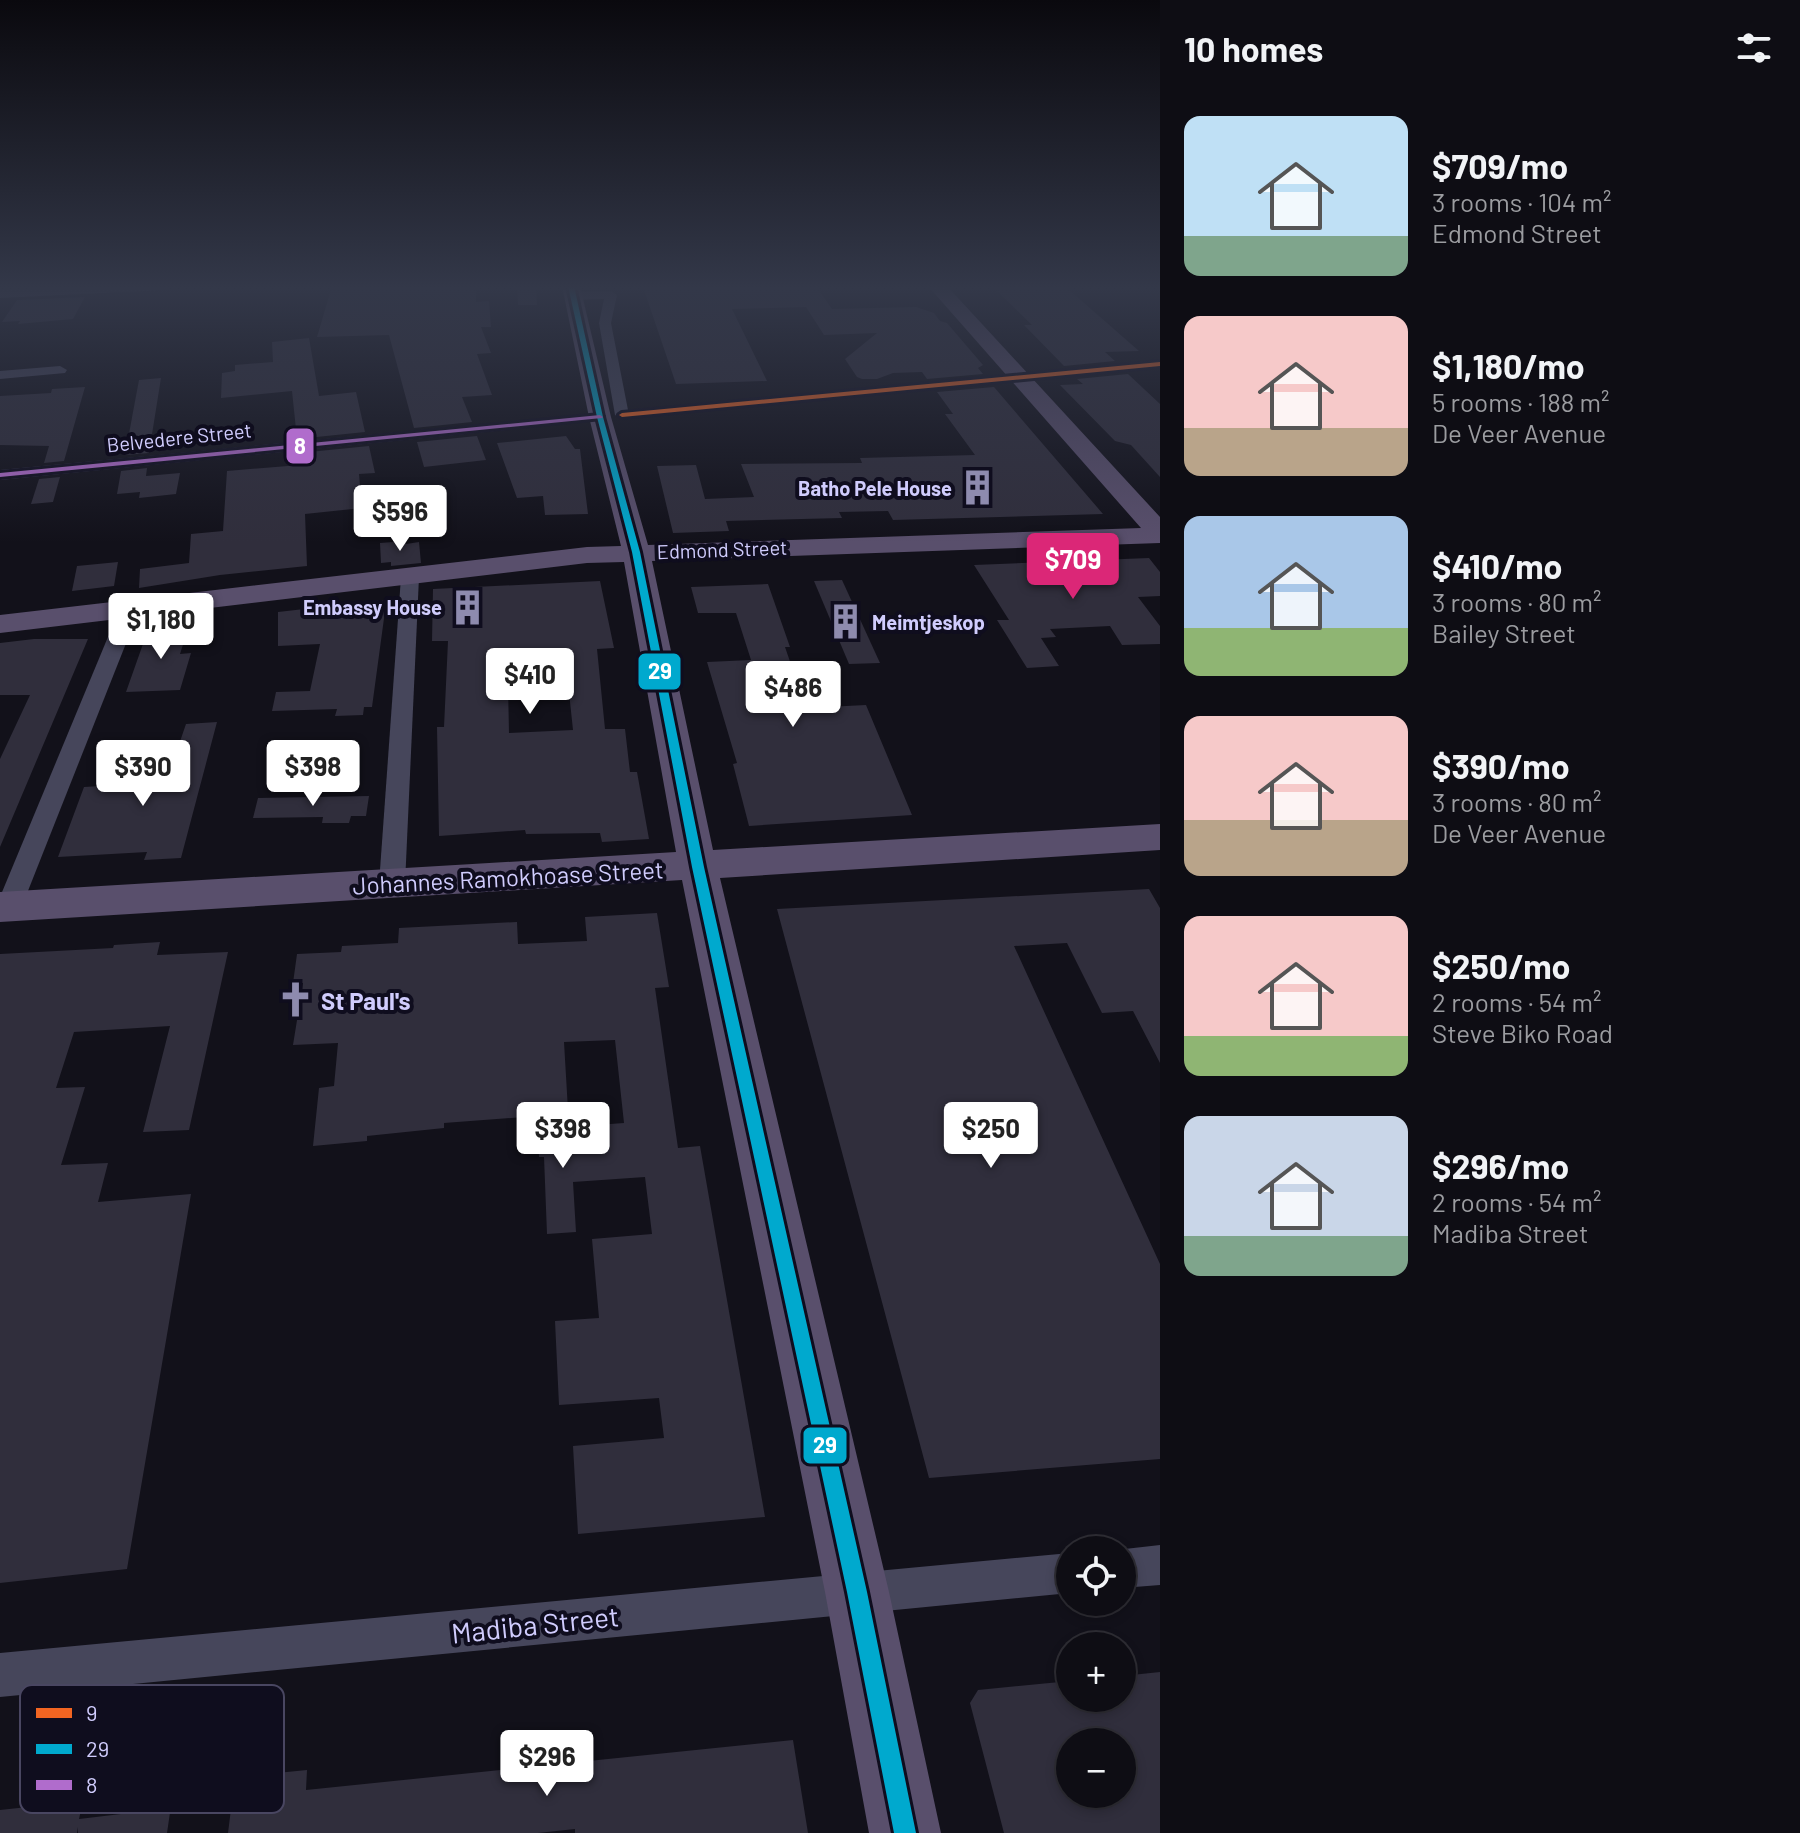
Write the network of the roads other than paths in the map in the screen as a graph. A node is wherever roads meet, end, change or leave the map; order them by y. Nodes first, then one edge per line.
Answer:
1 (42, 372) edge
2 (599, 372) edge
3 (608, 372) edge
4 (1015, 372) edge
5 (1071, 372) edge
6 (0, 375) edge
7 (1019, 376) junction
8 (611, 416) junction
9 (0, 475) edge
10 (1160, 534) edge
11 (636, 552) junction
12 (410, 577) junction
13 (130, 608) junction
14 (0, 624) edge
15 (1160, 837) edge
16 (698, 867) junction
17 (392, 884) junction
18 (4, 906) edge
19 (1160, 1565) edge
20 (1136, 1567) edge
21 (1056, 1574) edge
22 (857, 1592) junction
23 (0, 1675) edge
24 (905, 1833) edge

1 - 6 street
2 - 8 main road
3 - 8 street
4 - 7 main road
5 - 7 street, Belvedere Street
7 - 8 street, Belvedere Street
7 - 10 main road
8 - 9 street, Belvedere Street
8 - 11 main road
10 - 11 main road, Edmond Street
11 - 12 main road, Edmond Street
11 - 16 main road
12 - 13 main road, Edmond Street
12 - 17 street
13 - 14 main road, Edmond Street
13 - 18 street
15 - 16 main road, Johannes Ramokhoase Street
16 - 17 main road, Johannes Ramokhoase Street
16 - 22 main road
17 - 18 main road, Johannes Ramokhoase Street
19 - 20 street
21 - 22 street, Madiba Street
22 - 23 street, Madiba Street
22 - 24 main road

